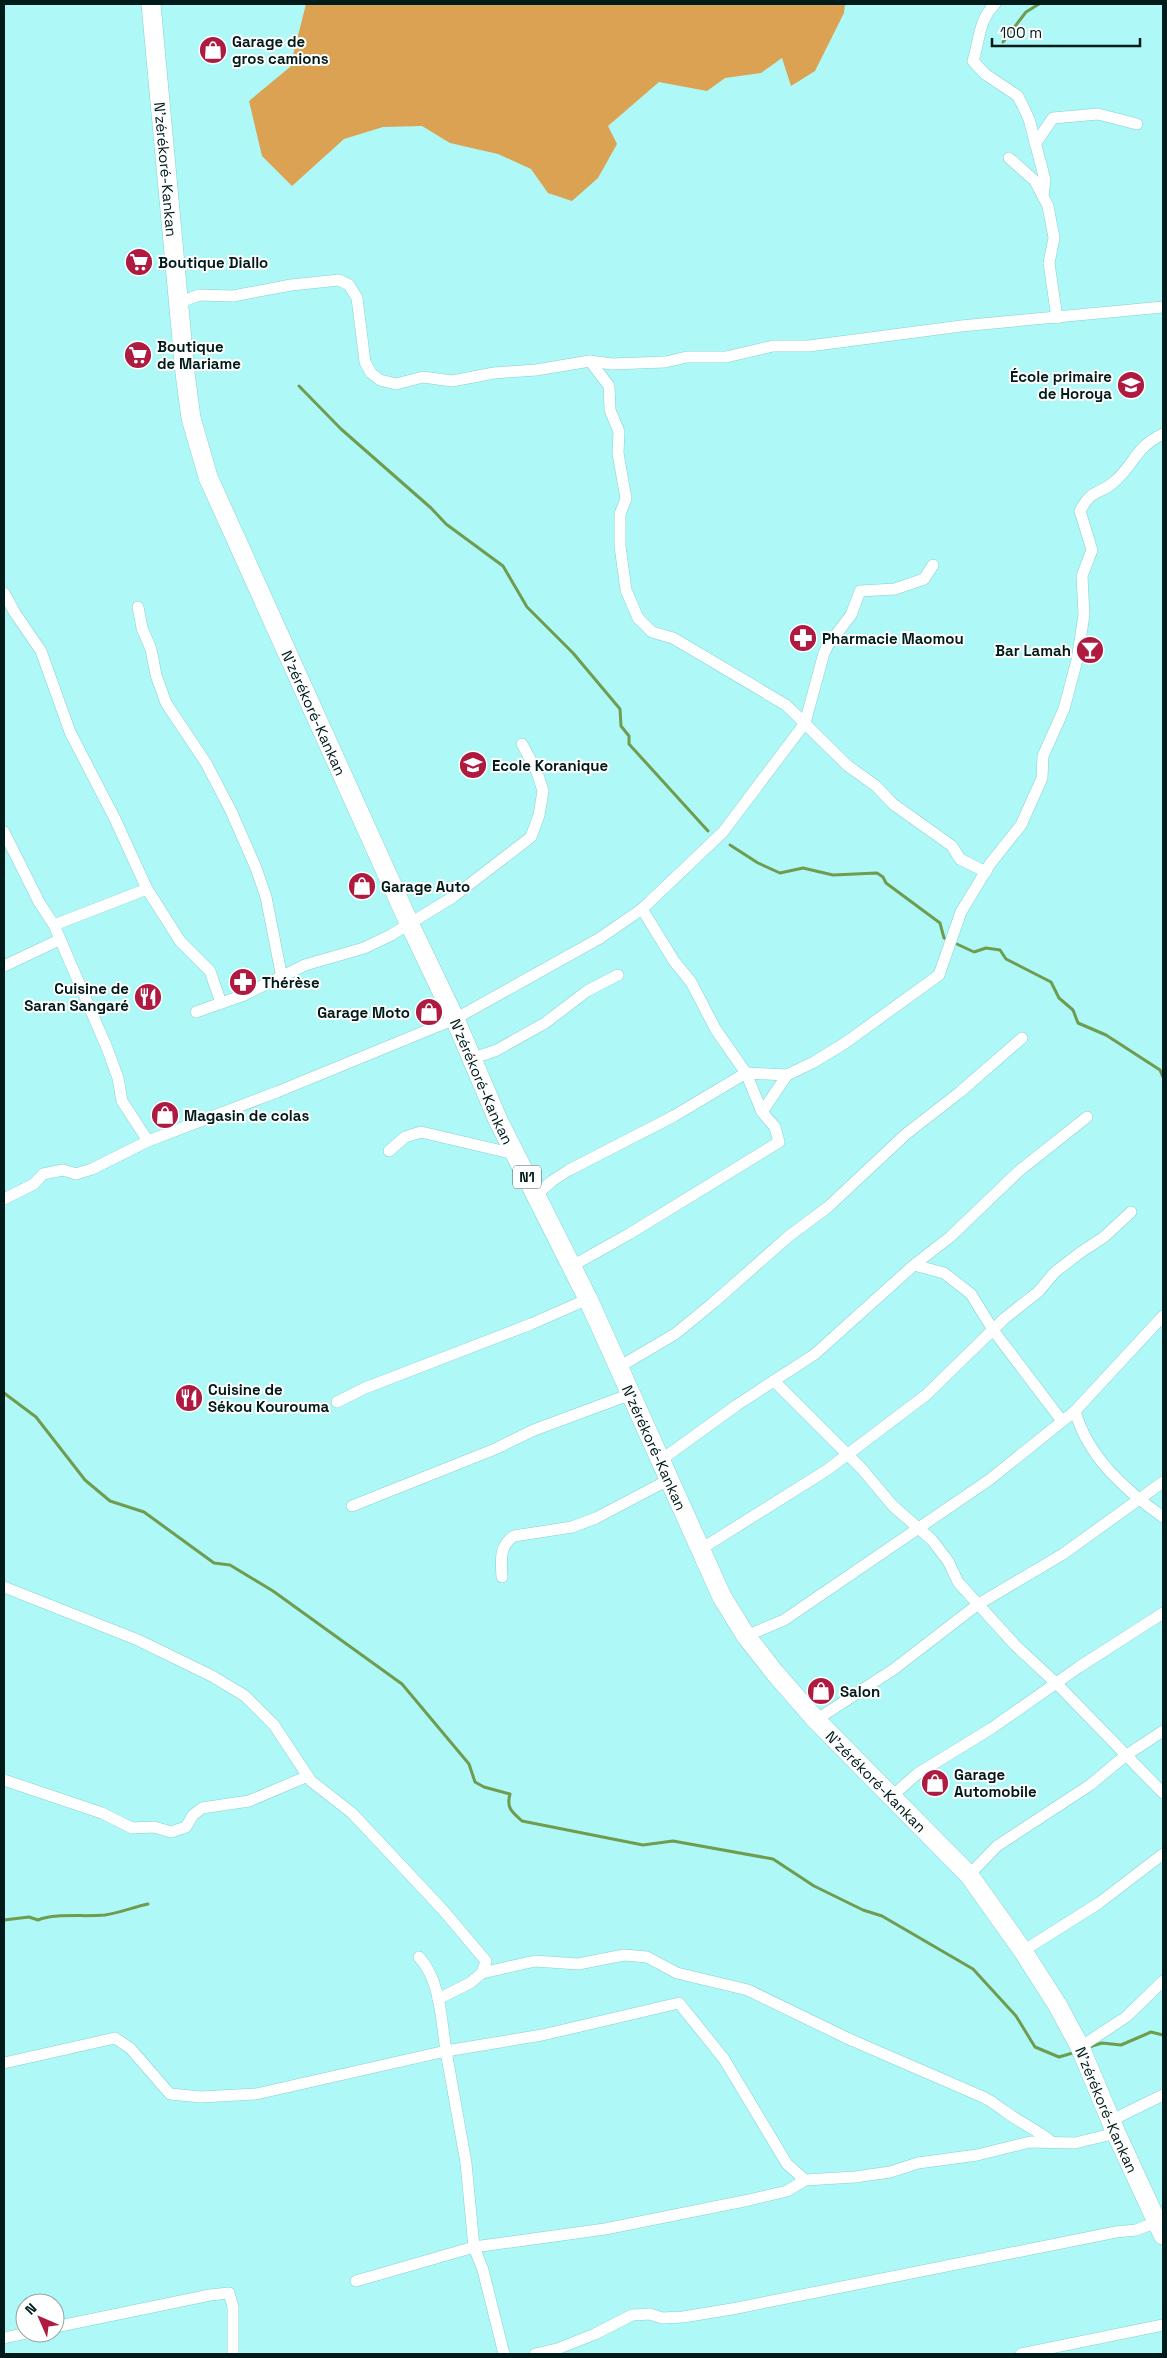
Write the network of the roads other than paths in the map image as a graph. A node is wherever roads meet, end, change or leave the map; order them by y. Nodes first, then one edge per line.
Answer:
1 (151, 4) edge
2 (995, 4) edge
3 (1137, 124) dead end
4 (1034, 144) junction
5 (1009, 158) dead end
6 (1043, 196) junction
7 (178, 303) junction
8 (1163, 307) edge
9 (1057, 318) junction
10 (590, 361) junction
11 (1163, 434) edge
12 (933, 565) dead end
13 (4, 592) edge
14 (138, 606) dead end
15 (805, 723) junction
16 (522, 744) dead end
17 (4, 832) edge
18 (986, 872) junction
19 (147, 889) junction
20 (642, 909) junction
21 (54, 925) junction
22 (410, 925) junction
23 (59, 940) junction
24 (4, 966) edge
25 (618, 975) dead end
26 (282, 978) junction
27 (221, 1003) junction
28 (196, 1012) dead end
29 (455, 1019) junction
30 (1022, 1038) dead end
31 (471, 1059) junction
32 (746, 1073) junction
33 (787, 1075) junction
34 (762, 1112) junction
35 (1087, 1117) dead end
36 (148, 1142) junction
37 (389, 1150) dead end
38 (515, 1154) junction
39 (536, 1195) junction
40 (4, 1199) edge
41 (1131, 1212) dead end
42 (914, 1265) junction
43 (572, 1266) junction
44 (588, 1299) junction
45 (1163, 1316) edge
46 (994, 1330) junction
47 (619, 1366) junction
48 (774, 1381) junction
49 (632, 1394) junction
50 (337, 1402) dead end
51 (1076, 1411) junction
52 (1062, 1421) junction
53 (848, 1454) junction
54 (661, 1460) junction
55 (670, 1478) junction
56 (1163, 1482) edge
57 (1139, 1500) junction
58 (352, 1506) dead end
59 (1163, 1517) edge
60 (920, 1528) junction
61 (701, 1549) junction
62 (502, 1577) dead end
63 (4, 1587) edge
64 (977, 1605) junction
65 (1163, 1613) edge
66 (746, 1636) junction
67 (1057, 1684) junction
68 (816, 1720) junction
69 (1163, 1731) edge
70 (1125, 1756) junction
71 (308, 1776) junction
72 (4, 1780) edge
73 (1163, 1793) edge
74 (891, 1797) junction
75 (1163, 1854) edge
76 (969, 1874) junction
77 (1023, 1951) junction
78 (419, 1957) dead end
79 (482, 1974) junction
80 (1163, 1981) edge
81 (438, 2000) junction
82 (1080, 2047) junction
83 (446, 2051) junction
84 (4, 2063) edge
85 (1163, 2095) edge
86 (1114, 2127) junction
87 (1052, 2142) junction
88 (805, 2180) junction
89 (1160, 2228) edge
90 (474, 2247) junction
91 (356, 2282) dead end
92 (65, 2325) edge
93 (1163, 2325) edge
94 (233, 2354) edge
95 (504, 2354) edge
96 (535, 2354) edge
97 (1021, 2354) edge

1 - 7 highway, N'zérékoré-Kankan / N1
2 - 4 street
3 - 4 street
4 - 6 street
5 - 6 street
6 - 9 street
7 - 10 street
7 - 22 highway, N'zérékoré-Kankan / N1
8 - 9 street
9 - 10 street
10 - 15 street
11 - 18 street
12 - 15 street
13 - 19 street
14 - 26 street
15 - 18 street
15 - 20 street
16 - 22 street
17 - 21 street
18 - 33 street
19 - 21 street
19 - 27 street
20 - 29 street
20 - 32 street
21 - 23 street
22 - 26 street
22 - 29 highway, N'zérékoré-Kankan / N1
23 - 24 street
23 - 36 street
25 - 31 street
26 - 27 street
27 - 28 street
29 - 31 highway, N'zérékoré-Kankan / N1
29 - 36 street
30 - 47 street
31 - 38 highway, N'zérékoré-Kankan / N1
32 - 33 street
32 - 34 street
32 - 39 street
33 - 34 street
34 - 43 street
35 - 42 street
36 - 40 street
37 - 38 street
38 - 39 highway, N'zérékoré-Kankan / N1
39 - 43 highway, N'zérékoré-Kankan / N1
41 - 46 street
42 - 46 street
42 - 48 street
43 - 44 highway, N'zérékoré-Kankan / N1
44 - 47 highway, N'zérékoré-Kankan / N1
44 - 50 street
45 - 51 street
46 - 52 street
46 - 53 street
47 - 49 highway, N'zérékoré-Kankan / N1
48 - 53 street
48 - 54 street
49 - 54 highway, N'zérékoré-Kankan / N1
49 - 58 street
51 - 52 street
51 - 57 street
52 - 60 street
53 - 60 street
53 - 61 street
54 - 55 highway, N'zérékoré-Kankan / N1
55 - 61 highway, N'zérékoré-Kankan / N1
55 - 62 street
56 - 57 street
57 - 59 street
57 - 64 street
60 - 64 street
60 - 66 street
61 - 66 highway, N'zérékoré-Kankan / N1
63 - 71 street
64 - 67 street
64 - 68 street
65 - 67 street
66 - 68 highway, N'zérékoré-Kankan / N1
67 - 70 street
67 - 74 street
68 - 74 highway, N'zérékoré-Kankan / N1
69 - 70 street
70 - 73 street
70 - 76 street
71 - 72 street
71 - 79 street
74 - 76 highway, N'zérékoré-Kankan / N1
75 - 77 street
76 - 77 highway, N'zérékoré-Kankan / N1
77 - 82 highway, N'zérékoré-Kankan / N1
78 - 81 street
79 - 81 street
79 - 87 street
80 - 82 street
81 - 83 street
82 - 86 highway, N'zérékoré-Kankan / N1
83 - 84 street
83 - 88 street
83 - 90 street
85 - 86 street
86 - 87 street
86 - 89 highway, N'zérékoré-Kankan / N1
87 - 88 street
88 - 90 street
89 - 96 street
90 - 91 street
90 - 95 street
92 - 94 street
93 - 97 street

